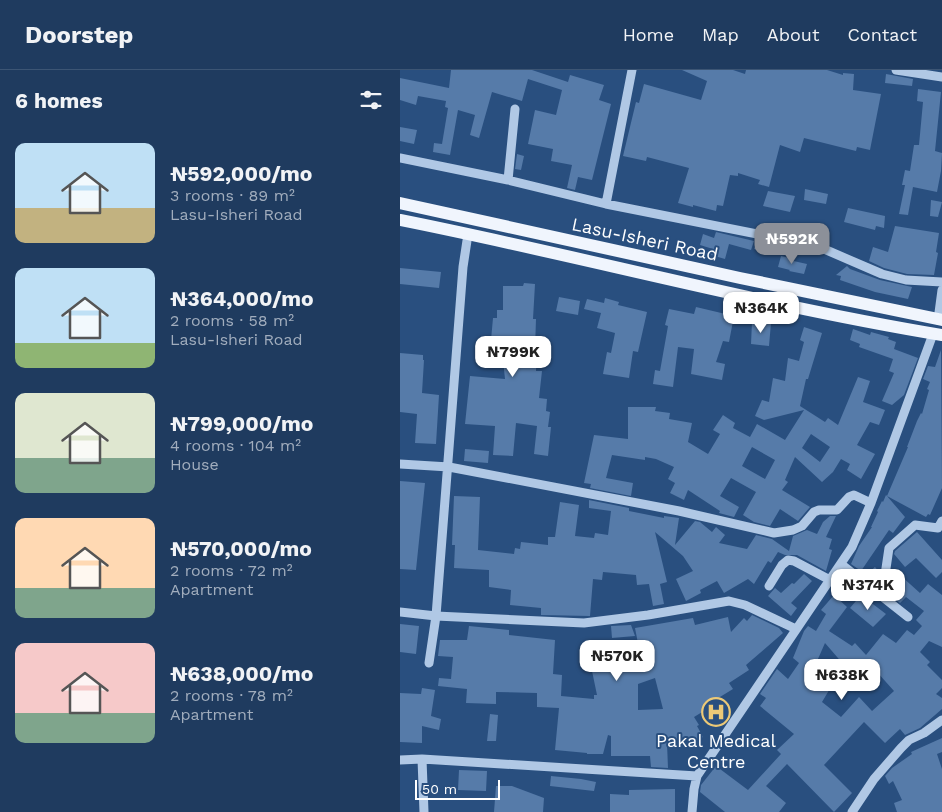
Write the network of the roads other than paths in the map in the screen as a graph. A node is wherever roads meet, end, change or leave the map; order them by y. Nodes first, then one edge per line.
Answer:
1 (632, 70) edge
2 (896, 70) edge
3 (942, 78) edge
4 (515, 108) dead end
5 (400, 158) edge
6 (508, 180) junction
7 (400, 203) edge
8 (606, 204) junction
9 (400, 220) edge
10 (468, 234) junction
11 (740, 278) junction
12 (942, 282) edge
13 (942, 290) edge
14 (736, 296) junction
15 (940, 320) edge
16 (938, 334) edge
17 (400, 464) edge
18 (449, 468) junction
19 (871, 503) junction
20 (942, 521) edge
21 (841, 564) junction
22 (830, 580) junction
23 (769, 586) dead end
24 (872, 588) junction
25 (400, 612) edge
26 (436, 616) junction
27 (908, 617) dead end
28 (796, 629) junction
29 (429, 663) dead end
30 (942, 720) edge
31 (422, 759) junction
32 (400, 760) edge
33 (697, 776) junction
34 (424, 812) edge
35 (692, 812) edge
36 (852, 812) edge

1 - 8 street
2 - 3 street
4 - 6 street
5 - 6 street
6 - 8 street
7 - 11 main road, Lasu-Isheri Road
8 - 12 street
9 - 10 main road, Lasu-Isheri Road
10 - 14 main road, Lasu-Isheri Road
10 - 18 street
11 - 14 main road
11 - 15 main road, Lasu-Isheri Road
13 - 15 street
14 - 16 main road, Lasu-Isheri Road
16 - 19 street
17 - 18 street
18 - 19 street
18 - 26 street
19 - 21 street
20 - 24 street
21 - 22 street
21 - 24 street
22 - 23 street
22 - 28 street
24 - 27 street
25 - 26 street
26 - 28 street
26 - 29 street
28 - 33 street
30 - 36 street
31 - 32 street
31 - 33 street
31 - 34 street
33 - 35 street

